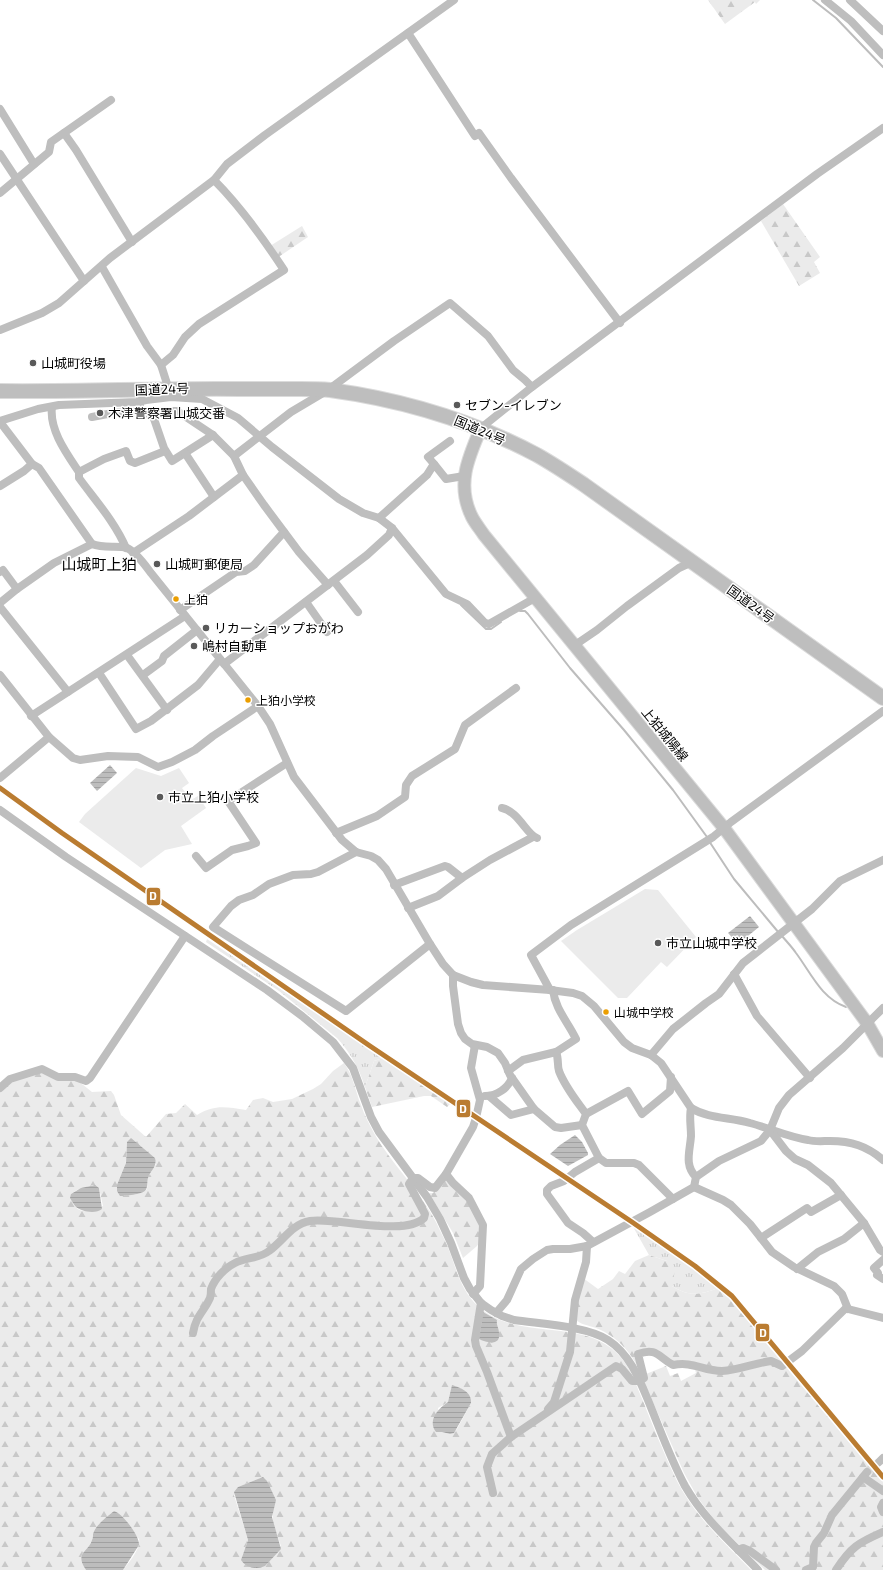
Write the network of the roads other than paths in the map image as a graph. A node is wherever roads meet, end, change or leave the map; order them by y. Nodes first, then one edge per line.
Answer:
1 (454, 0) edge
2 (825, 0) edge
3 (850, 0) edge
4 (883, 31) edge
5 (408, 33) junction
6 (883, 55) edge
7 (111, 100) dead end
8 (0, 109) edge
9 (883, 128) edge
10 (64, 133) junction
11 (0, 154) edge
12 (34, 164) junction
13 (16, 179) junction
14 (214, 180) junction
15 (0, 193) edge
16 (132, 242) junction
17 (102, 267) junction
18 (84, 281) junction
19 (620, 323) junction
20 (0, 330) edge
21 (162, 365) junction
22 (532, 388) junction
23 (169, 390) junction
24 (328, 390) junction
25 (0, 391) edge
26 (139, 396) junction
27 (52, 407) junction
28 (140, 411) junction
29 (153, 416) junction
30 (92, 417) dead end
31 (0, 421) edge
32 (481, 428) junction
33 (213, 435) junction
34 (259, 437) junction
35 (450, 441) dead end
36 (165, 451) junction
37 (185, 452) junction
38 (234, 456) junction
39 (32, 464) junction
40 (434, 464) junction
41 (79, 472) junction
42 (243, 475) junction
43 (464, 476) junction
44 (0, 486) edge
45 (214, 497) junction
46 (379, 518) junction
47 (392, 528) junction
48 (284, 532) junction
49 (92, 544) junction
50 (126, 548) junction
51 (134, 553) junction
52 (692, 562) junction
53 (0, 572) edge
54 (331, 583) junction
55 (17, 589) junction
56 (535, 598) junction
57 (306, 602) junction
58 (0, 603) edge
59 (0, 607) edge
60 (358, 612) dead end
61 (183, 613) junction
62 (197, 630) junction
63 (328, 632) dead end
64 (575, 645) junction
65 (127, 655) junction
66 (222, 661) junction
67 (99, 673) junction
68 (143, 674) junction
69 (0, 675) edge
70 (516, 688) dead end
71 (68, 692) junction
72 (883, 698) edge
73 (258, 706) junction
74 (167, 710) junction
75 (883, 711) edge
76 (31, 716) junction
77 (49, 737) junction
78 (287, 763) junction
79 (0, 778) edge
80 (502, 808) dead end
81 (0, 810) edge
82 (724, 828) junction
83 (336, 833) junction
84 (356, 852) junction
85 (196, 856) dead end
86 (883, 860) edge
87 (462, 878) junction
88 (394, 885) junction
89 (408, 908) junction
90 (794, 923) junction
91 (185, 936) junction
92 (430, 944) junction
93 (734, 974) junction
94 (453, 975) junction
95 (551, 990) junction
96 (883, 1008) edge
97 (867, 1023) junction
98 (475, 1045) junction
99 (883, 1051) edge
100 (556, 1052) junction
101 (651, 1055) junction
102 (510, 1074) junction
103 (671, 1077) junction
104 (810, 1078) junction
105 (0, 1088) edge
106 (478, 1096) junction
107 (489, 1096) junction
108 (691, 1108) junction
109 (534, 1109) junction
110 (586, 1114) junction
111 (582, 1126) junction
112 (770, 1130) junction
113 (599, 1158) junction
114 (883, 1160) edge
115 (446, 1174) junction
116 (696, 1177) junction
117 (413, 1178) junction
118 (694, 1187) junction
119 (841, 1195) junction
120 (673, 1199) junction
121 (864, 1223) junction
122 (761, 1238) junction
123 (590, 1244) junction
124 (883, 1255) edge
125 (797, 1269) junction
126 (883, 1279) edge
127 (473, 1294) junction
128 (481, 1303) junction
129 (848, 1309) junction
130 (496, 1313) junction
131 (883, 1316) edge
132 (571, 1328) junction
133 (193, 1333) dead end
134 (640, 1381) junction
135 (544, 1415) junction
136 (511, 1437) junction
137 (883, 1491) edge
138 (493, 1493) dead end
139 (883, 1503) edge
140 (883, 1512) edge
141 (883, 1532) edge
142 (738, 1550) junction
143 (758, 1570) edge
144 (776, 1570) edge
145 (806, 1570) edge
146 (836, 1570) edge

1 - 5 street
2 - 6 street
3 - 4 street
5 - 14 street
5 - 19 street
7 - 10 street
8 - 12 street
9 - 19 street
10 - 12 street
10 - 16 street
11 - 13 street
12 - 13 street
13 - 15 street
13 - 18 street
14 - 16 street
14 - 21 street
16 - 17 street
17 - 18 street
17 - 21 street
18 - 20 street
19 - 22 street
21 - 23 street
22 - 24 street
22 - 32 street
23 - 24 highway, 国道24号
23 - 26 highway, 国道24号
24 - 32 highway, 国道24号
24 - 34 street
25 - 26 highway, 国道24号
26 - 27 street
26 - 28 street
26 - 34 street
27 - 31 street
27 - 41 street
28 - 29 street
28 - 30 street
29 - 33 street
29 - 36 street
31 - 39 street
32 - 43 main road, 上狛城陽線
32 - 52 highway, 国道24号
33 - 37 street
33 - 38 street
34 - 38 street
34 - 46 street
35 - 40 street
36 - 37 street
36 - 41 street
37 - 45 street
38 - 42 street
39 - 44 street
39 - 49 street
40 - 43 street
40 - 46 street
41 - 50 street
42 - 45 street
42 - 48 street
43 - 56 main road, 上狛城陽線
45 - 51 street
46 - 47 street
47 - 54 street
47 - 56 street
48 - 54 street
48 - 61 street
49 - 50 street
49 - 55 street
50 - 51 street
51 - 61 street
52 - 64 street
52 - 72 highway, 国道24号
53 - 55 street
54 - 57 street
54 - 60 street
55 - 58 street
56 - 64 main road, 上狛城陽線
57 - 63 street
57 - 66 street
59 - 71 street
61 - 62 street
61 - 65 street
62 - 66 street
62 - 68 street
64 - 82 main road, 上狛城陽線
65 - 67 street
65 - 68 street
66 - 73 street
66 - 74 street
67 - 71 street
67 - 74 street
68 - 74 street
69 - 76 street
70 - 83 street
71 - 76 street
73 - 77 street
73 - 78 street
75 - 82 street
76 - 77 street
77 - 79 street
78 - 83 street
78 - 85 street
80 - 87 street
81 - 91 street
82 - 90 main road, 上狛城陽線
82 - 95 street
83 - 84 street
84 - 88 street
84 - 92 street
86 - 90 street
87 - 88 street
87 - 89 street
88 - 89 street
89 - 92 street
90 - 93 street
90 - 97 main road, 上狛城陽線
91 - 105 street
91 - 117 street
92 - 94 street
93 - 101 street
93 - 104 street
94 - 95 street
94 - 98 street
95 - 100 street
95 - 101 street
96 - 97 street
97 - 99 main road, 上狛城陽線
97 - 104 street
98 - 102 street
98 - 106 street
100 - 102 street
100 - 110 street
101 - 103 street
102 - 107 street
102 - 109 street
103 - 108 street
103 - 110 street
104 - 112 street
106 - 107 street
106 - 115 street
107 - 109 street
108 - 112 street
108 - 116 street
109 - 111 street
110 - 111 street
111 - 113 street
112 - 114 street
112 - 116 street
112 - 119 street
113 - 120 street
113 - 123 street
115 - 117 street
115 - 127 street
116 - 118 street
117 - 127 street
117 - 133 street
118 - 120 street
118 - 122 street
119 - 121 street
119 - 122 street
120 - 123 street
121 - 124 street
121 - 125 street
122 - 125 street
123 - 130 street
123 - 132 street
124 - 126 street
125 - 129 street
127 - 128 street
128 - 130 street
128 - 136 street
129 - 131 street
129 - 134 street
130 - 132 street
132 - 134 street
132 - 135 street
134 - 135 street
134 - 142 street
135 - 136 street
136 - 138 street
137 - 145 street
139 - 140 street
141 - 146 street
142 - 143 street
142 - 144 street

